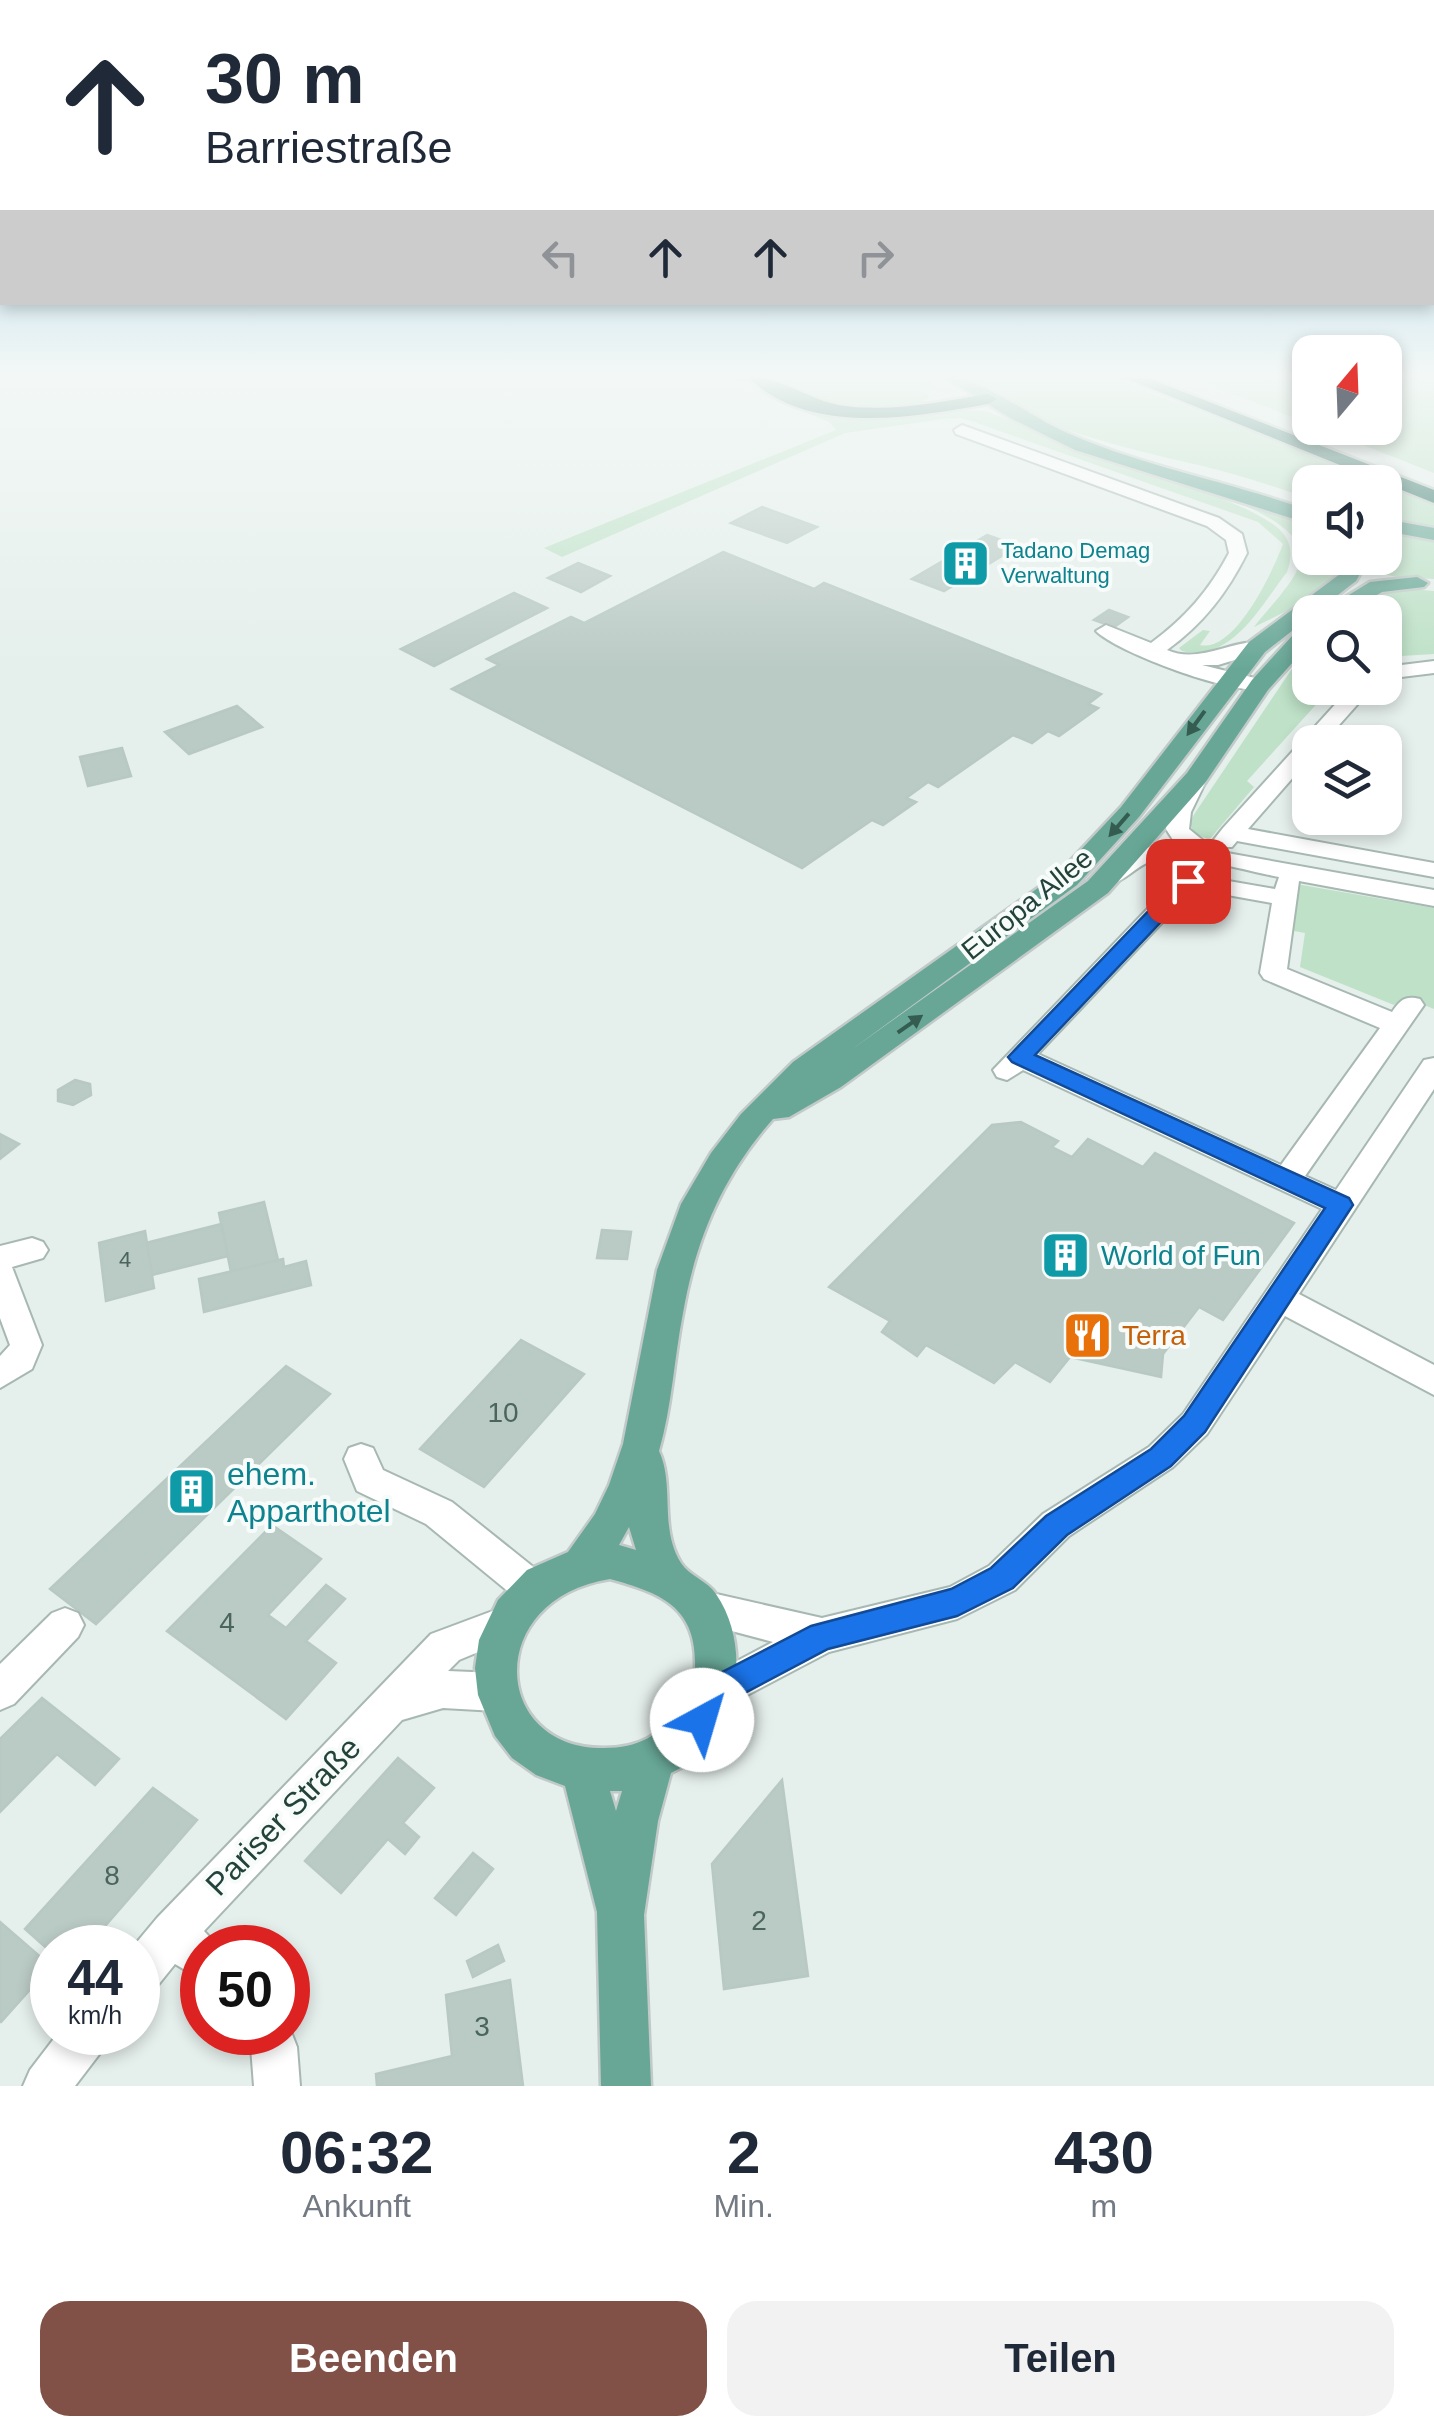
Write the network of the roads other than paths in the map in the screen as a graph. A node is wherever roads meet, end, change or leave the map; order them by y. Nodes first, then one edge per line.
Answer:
1 (1086, 475) edge
2 (1180, 475) edge
3 (1217, 475) edge
4 (1379, 475) edge
5 (1434, 497) edge
6 (1292, 499) edge
7 (1292, 512) edge
8 (1402, 528) edge
9 (1434, 534) edge
10 (1350, 575) edge
11 (1377, 575) edge
12 (1429, 585) edge
13 (1361, 595) edge
14 (1106, 631) dead end
15 (1257, 647) junction
16 (1292, 649) edge
17 (1174, 656) junction
18 (1434, 667) edge
19 (1402, 671) edge
20 (1236, 695) junction
21 (1346, 705) edge
22 (1328, 725) edge
23 (1292, 765) edge
24 (1196, 778) junction
25 (1232, 832) junction
26 (1215, 856) junction
27 (1289, 870) junction
28 (1434, 870) edge
29 (1098, 887) junction
30 (1285, 898) junction
31 (1434, 898) edge
32 (1434, 1067) edge
33 (750, 1128) junction
34 (1286, 1181) junction
35 (1340, 1205) junction
36 (32, 1250) dead end
37 (0, 1258) edge
38 (0, 1274) edge
39 (1281, 1299) junction
40 (0, 1374) edge
41 (1434, 1380) edge
42 (646, 1439) junction
43 (361, 1459) dead end
44 (582, 1565) junction
45 (664, 1573) junction
46 (534, 1590) junction
47 (703, 1608) junction
48 (506, 1623) junction
49 (65, 1626) dead end
50 (822, 1636) junction
51 (0, 1691) edge
52 (496, 1692) junction
53 (715, 1692) junction
54 (390, 1705) junction
55 (653, 1761) junction
56 (583, 1771) junction
57 (620, 1915) junction
58 (204, 1925) edge
59 (70, 2055) edge
60 (275, 2055) edge
61 (46, 2086) edge
62 (277, 2086) edge
63 (626, 2086) edge

1 - 17 street
2 - 7 main road
3 - 6 main road
4 - 5 highway
8 - 9 main road
10 - 15 main road, Europa Allee
11 - 12 main road
12 - 13 main road
14 - 17 street
15 - 17 street
15 - 20 main road, Europa Allee
16 - 20 main road, Europa Allee
17 - 20 street
18 - 19 street
20 - 24 main road, Europa Allee
20 -> 33 main road, Europa Allee
21 - 22 street
23 - 25 street
24 - 26 street
24 - 29 main road, Europa Allee
25 - 26 street
25 - 28 street
26 - 27 street
26 - 29 street
27 - 30 street
27 - 31 street
33 -> 29 main road, Europa Allee
30 - 34 street
30 - 34 street
32 - 35 street
33 - 42 main road, Europa Allee
34 - 35 street
35 - 39 street
36 - 37 street
38 - 40 street
39 - 41 street
39 - 50 street
42 - 44 main road, Europa Allee
42 - 45 main road, Europa Allee
43 - 46 street
44 - 45 main road
44 - 46 main road
45 - 47 main road
46 - 48 main road
47 - 50 street
47 - 53 main road
48 - 52 main road
48 - 54 street, Pariser Straße
49 - 51 street
50 - 53 street
52 - 54 street, Pariser Straße
52 - 56 main road
53 - 55 main road
54 - 58 street, Pariser Straße
55 - 56 main road
55 - 57 main road
56 - 57 main road
57 - 63 main road
59 - 61 street
60 - 62 street

